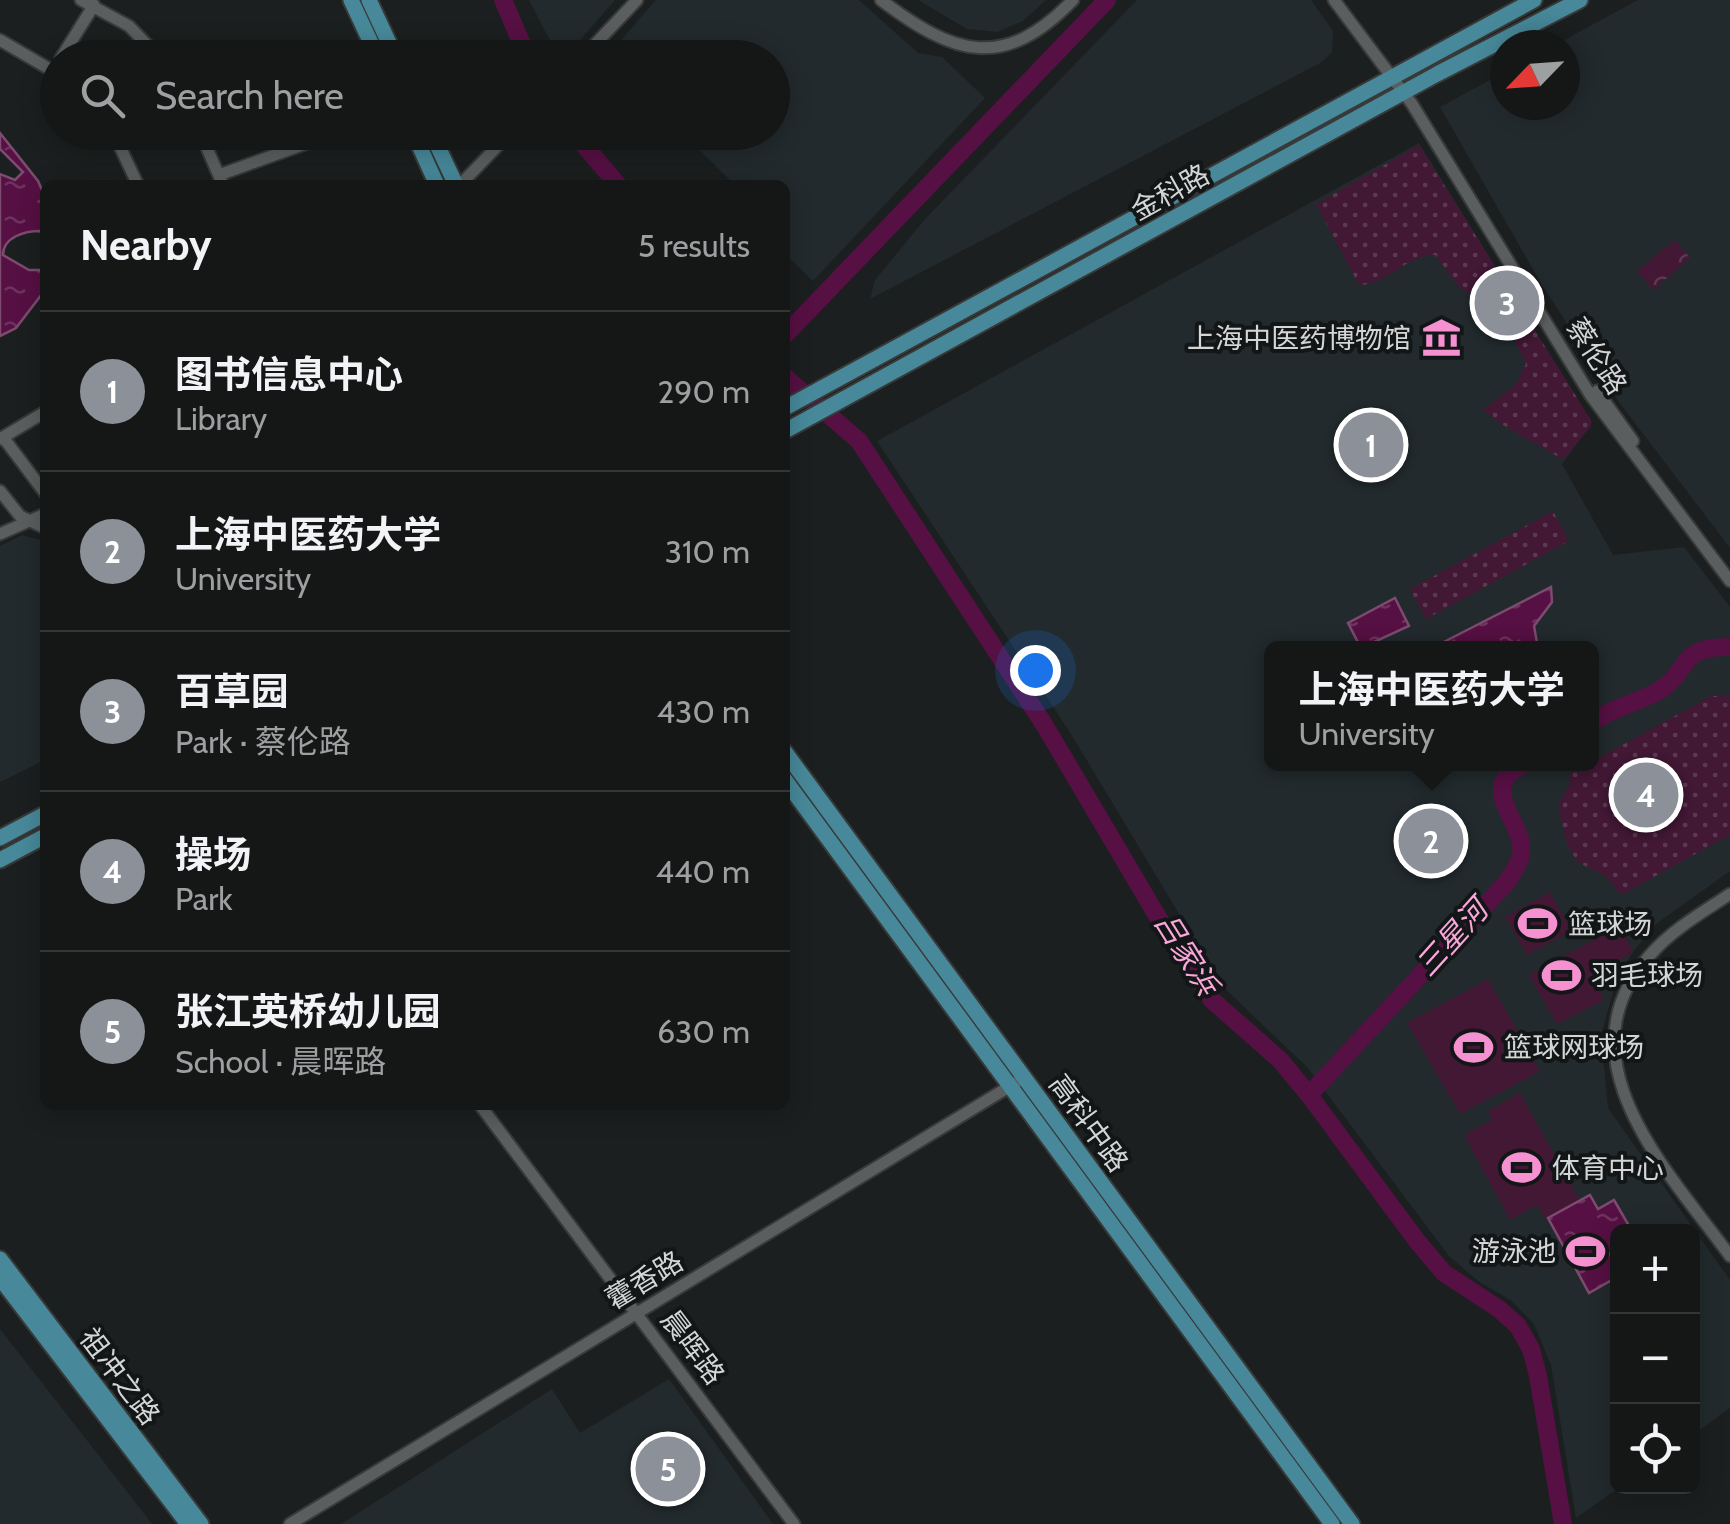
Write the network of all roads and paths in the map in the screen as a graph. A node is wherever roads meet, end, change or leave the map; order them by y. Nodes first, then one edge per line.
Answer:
1 (81, 0) edge
2 (351, 0) edge
3 (369, 0) edge
4 (636, 0) edge
5 (882, 0) edge
6 (1073, 0) edge
7 (1334, 0) edge
8 (1342, 0) edge
9 (1534, 0) edge
10 (1580, 0) edge
11 (94, 5) junction
12 (0, 40) edge
13 (73, 40) edge
14 (143, 40) edge
15 (370, 40) edge
16 (388, 40) edge
17 (599, 40) edge
18 (40, 61) edge
19 (1395, 74) junction
20 (1407, 90) junction
21 (121, 150) edge
22 (208, 150) edge
23 (294, 150) edge
24 (421, 150) edge
25 (440, 150) edge
26 (492, 150) edge
27 (136, 180) edge
28 (221, 180) edge
29 (436, 180) edge
30 (455, 180) edge
31 (463, 180) edge
32 (790, 405) edge
33 (40, 415) edge
34 (790, 428) edge
35 (2, 438) edge
36 (40, 486) edge
37 (0, 491) edge
38 (40, 516) edge
39 (28, 521) junction
40 (40, 526) edge
41 (0, 534) edge
42 (1730, 573) edge
43 (1730, 582) edge
44 (790, 759) edge
45 (790, 787) edge
46 (40, 817) edge
47 (0, 838) edge
48 (40, 839) edge
49 (0, 860) edge
50 (1730, 897) edge
51 (1017, 1082) junction
52 (484, 1110) edge
53 (1730, 1246) edge
54 (1730, 1256) edge
55 (2, 1271) edge
56 (637, 1313) junction
57 (188, 1524) edge
58 (201, 1524) edge
59 (290, 1524) edge
60 (794, 1524) edge
61 (1332, 1524) edge
62 (1352, 1524) edge

1 - 11 street
2 - 15 main road
3 - 16 main road
4 - 17 street
5 - 6 street
7 - 19 street, 蔡伦路
8 - 19 street, 蔡伦路
9 - 19 main road, 金科路
10 - 20 main road, 金科路
11 - 13 street
11 - 14 street
12 - 18 street
19 - 20 street, 蔡伦路
19 - 32 main road, 金科路
20 - 34 main road, 金科路
20 - 42 street, 蔡伦路
20 - 43 street, 蔡伦路
21 - 27 street
22 - 28 street
23 - 28 street
24 - 29 main road
25 - 30 main road
26 - 31 street
33 - 35 street
35 - 36 street
37 - 39 street
38 - 39 street
39 - 40 street
39 - 41 street
44 - 51 main road, 高科中路
45 - 51 main road, 高科中路
46 - 47 main road
48 - 49 main road
50 - 53 street
50 - 54 street
51 - 56 street, 藿香路
51 - 61 main road, 高科中路
51 - 62 main road, 高科中路
52 - 56 street, 晨晖路
55 - 57 main road, 祖冲之路
55 - 58 main road, 祖冲之路
56 - 59 street, 藿香路
56 - 60 street, 晨晖路

